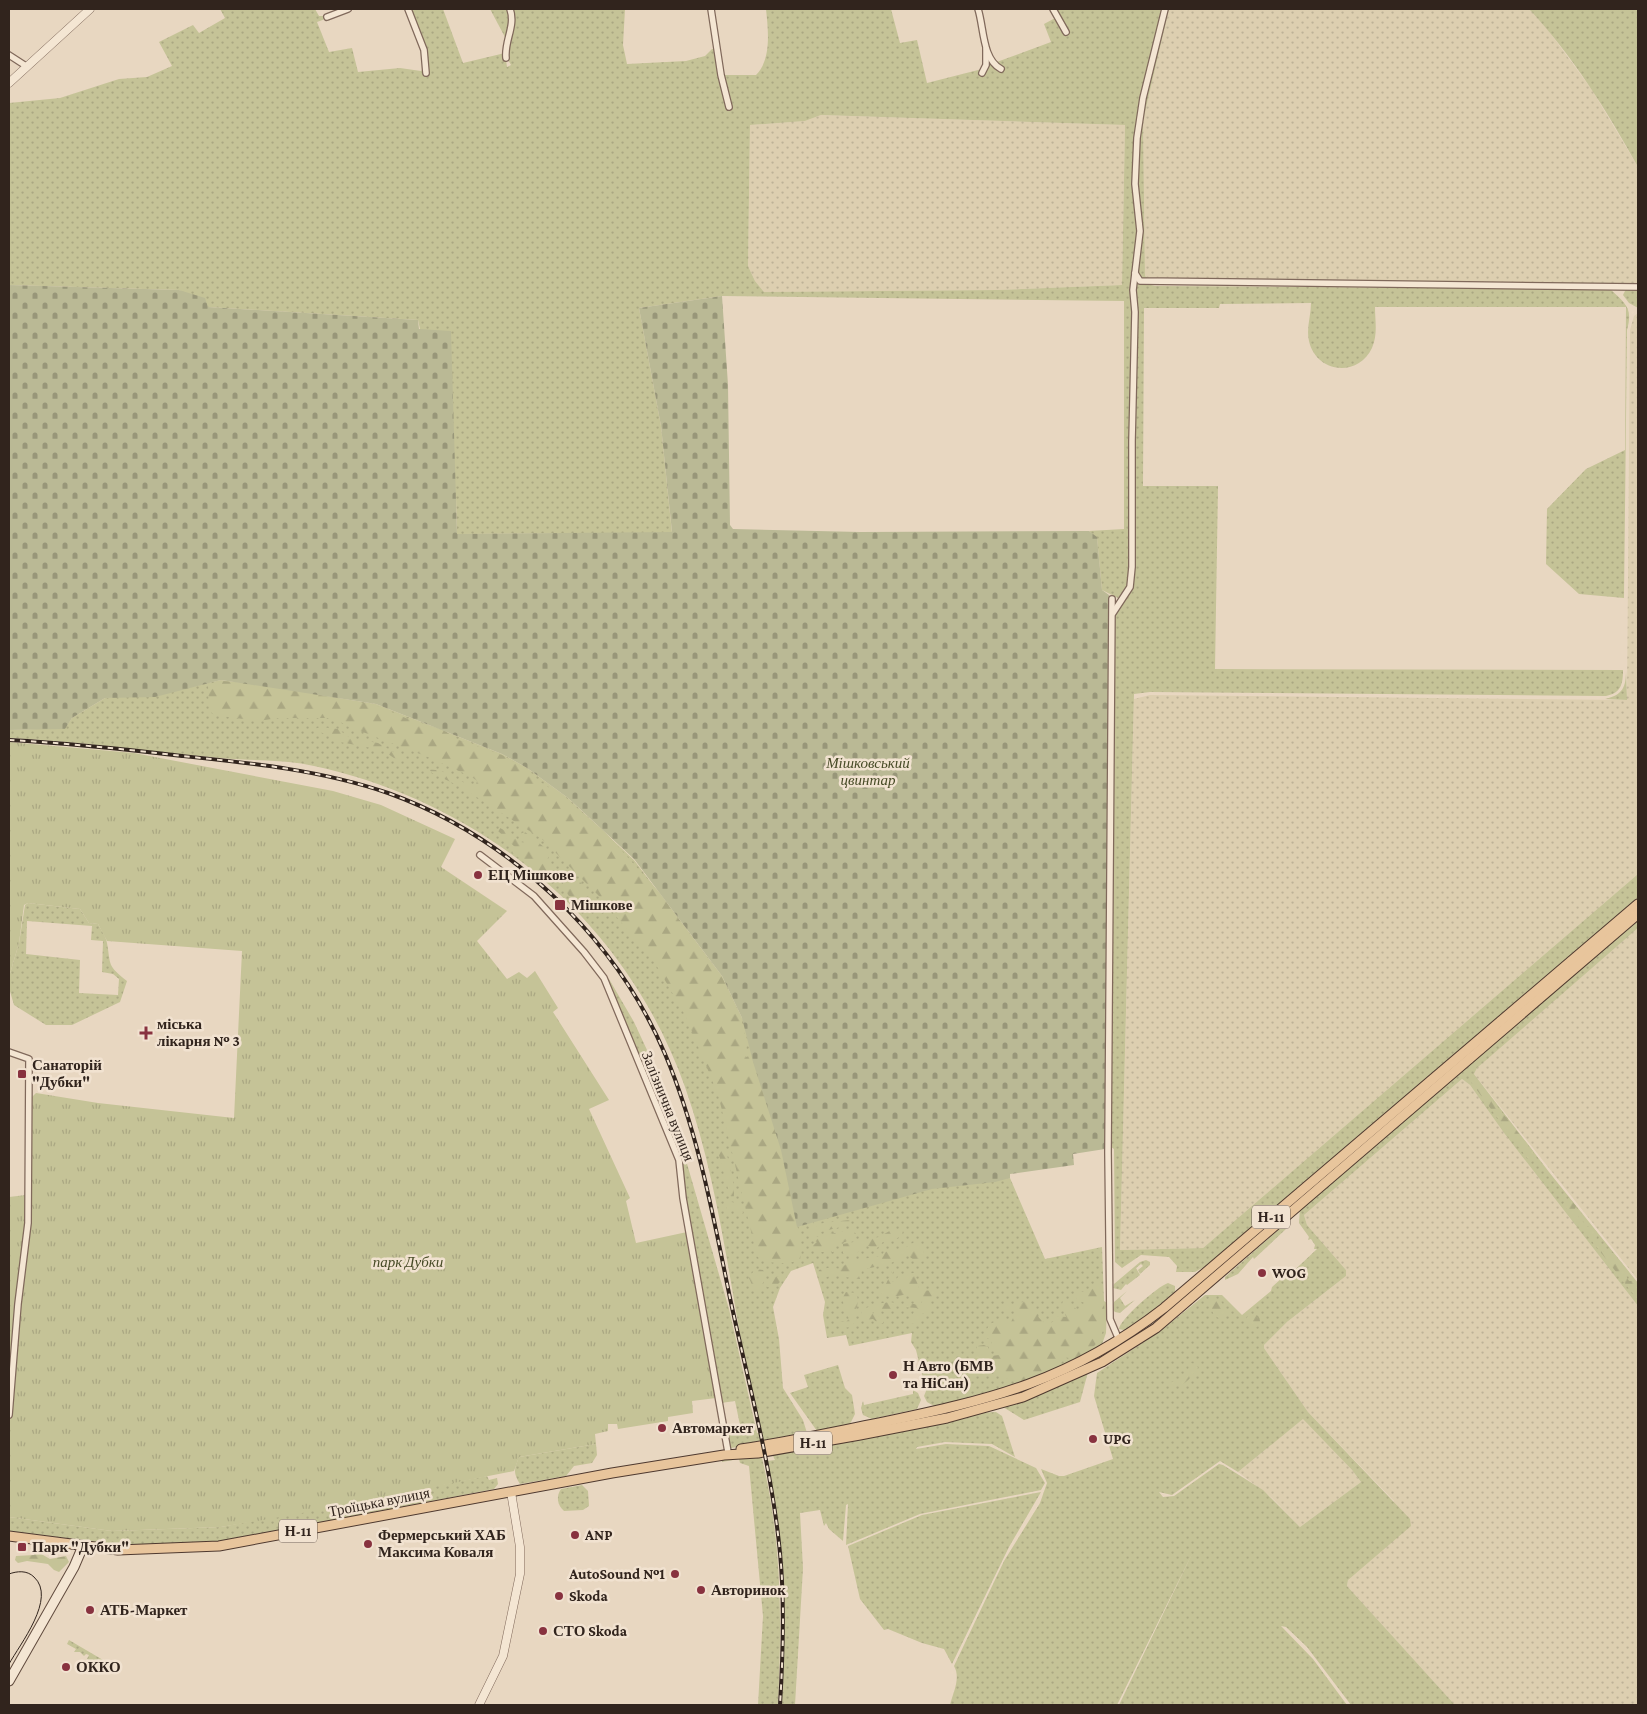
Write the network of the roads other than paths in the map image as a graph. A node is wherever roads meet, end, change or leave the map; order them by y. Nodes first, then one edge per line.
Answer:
1 (90, 9) edge
2 (348, 9) edge
3 (408, 9) edge
4 (510, 9) edge
5 (711, 9) edge
6 (978, 9) edge
7 (1053, 9) edge
8 (1165, 9) edge
9 (328, 17) dead end
10 (1066, 32) dead end
11 (986, 47) junction
12 (9, 55) edge
13 (506, 58) dead end
14 (26, 66) junction
15 (1001, 69) dead end
16 (426, 73) dead end
17 (982, 73) dead end
18 (9, 83) edge
19 (729, 107) dead end
20 (1137, 281) junction
21 (1638, 287) edge
22 (1112, 599) dead end
23 (1112, 615) junction
24 (480, 855) dead end
25 (1638, 904) edge
26 (1638, 914) edge
27 (9, 1052) edge
28 (1119, 1340) junction
29 (9, 1415) edge
30 (726, 1453) junction
31 (511, 1492) junction
32 (9, 1536) edge
33 (83, 1546) junction
34 (9, 1681) edge
35 (479, 1705) edge

1 - 14 street
2 - 9 street
3 - 16 street
4 - 13 street
5 - 19 street
6 - 11 street
7 - 10 street
8 - 20 street
11 - 15 street
11 - 17 street
12 - 14 street
14 - 18 street
20 - 21 street
20 - 23 street
22 - 23 street
23 - 28 street
24 - 30 street, Залізнична вулиця
25 - 28 main road, Н-11
26 - 30 main road, Н-11
27 - 29 street
28 - 30 main road, Н-11
30 - 31 main road, Троїцька вулиця / Н-11
31 - 33 main road, Троїцька вулиця / Н-11
31 - 35 street
32 - 33 main road, Троїцька вулиця / Н-11
33 - 34 main road

